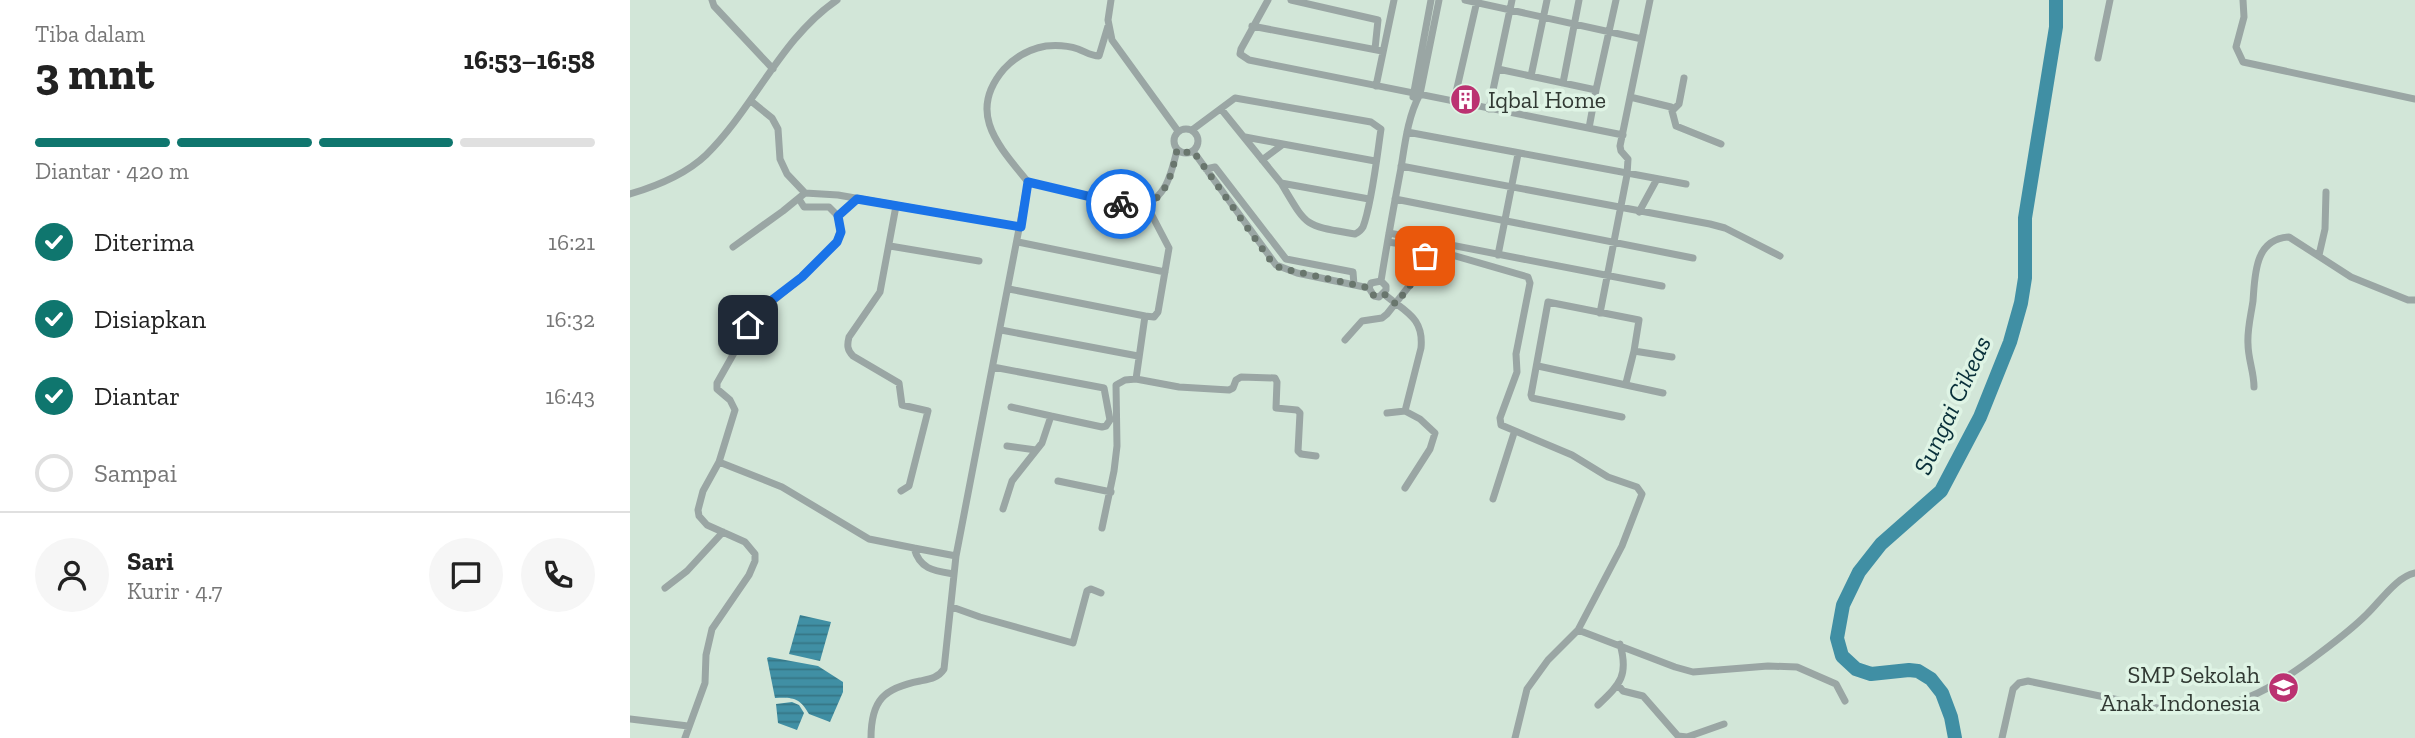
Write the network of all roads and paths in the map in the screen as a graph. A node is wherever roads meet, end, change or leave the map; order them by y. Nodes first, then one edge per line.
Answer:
1 (712, 0) edge
2 (837, 0) edge
3 (1111, 0) edge
4 (1268, 0) edge
5 (1291, 0) edge
6 (1394, 0) edge
7 (1431, 0) edge
8 (1439, 0) edge
9 (1465, 0) edge
10 (1512, 0) edge
11 (1546, 0) edge
12 (1579, 0) edge
13 (1616, 0) edge
14 (1650, 0) edge
15 (2110, 0) edge
16 (2244, 0) edge
17 (1477, 1) edge
18 (1510, 10) junction
19 (1543, 17) junction
20 (1574, 24) junction
21 (1108, 26) junction
22 (1252, 26) junction
23 (1609, 31) junction
24 (1642, 39) junction
25 (1378, 50) junction
26 (2098, 58) dead end
27 (773, 69) junction
28 (1498, 69) junction
29 (1531, 76) junction
30 (1684, 78) dead end
31 (1563, 83) junction
32 (1376, 86) junction
33 (1596, 90) junction
34 (1416, 94) junction
35 (1630, 97) junction
36 (2415, 99) edge
37 (751, 100) junction
38 (1454, 102) junction
39 (1221, 108) junction
40 (1489, 109) junction
41 (1673, 110) junction
42 (1589, 128) junction
43 (1192, 130) junction
44 (1178, 131) junction
45 (1407, 132) junction
46 (1623, 135) junction
47 (1245, 137) junction
48 (1721, 144) dead end
49 (1282, 145) junction
50 (1177, 150) junction
51 (1193, 151) junction
52 (1518, 154) junction
53 (1262, 160) junction
54 (1376, 161) junction
55 (1401, 166) junction
56 (1206, 169) junction
57 (1627, 174) junction
58 (1657, 180) junction
59 (1028, 182) junction
60 (1281, 183) junction
61 (1686, 184) dead end
62 (1511, 188) junction
63 (2326, 192) dead end
64 (630, 194) edge
65 (802, 196) junction
66 (1240, 198) junction
67 (857, 199) junction
68 (1368, 199) junction
69 (1395, 199) junction
70 (1146, 204) junction
71 (1231, 204) junction
72 (896, 206) junction
73 (1619, 208) junction
74 (1639, 212) junction
75 (838, 216) junction
76 (1505, 222) junction
77 (1021, 227) junction
78 (1262, 229) junction
79 (1254, 236) junction
80 (1388, 238) junction
81 (1613, 241) junction
82 (1018, 242) junction
83 (890, 246) junction
84 (733, 247) dead end
85 (1428, 248) junction
86 (1498, 255) junction
87 (1780, 256) dead end
88 (2319, 256) junction
89 (1693, 258) dead end
90 (979, 261) dead end
91 (1299, 261) junction
92 (1165, 272) junction
93 (1297, 273) junction
94 (1606, 276) junction
95 (1381, 281) junction
96 (1354, 285) junction
97 (1662, 286) dead end
98 (1369, 288) junction
99 (1009, 289) junction
100 (1384, 294) junction
101 (2415, 300) edge
102 (1396, 304) junction
103 (1600, 313) junction
104 (1145, 316) junction
105 (1001, 330) junction
106 (1345, 340) dead end
107 (1634, 351) junction
108 (1138, 356) junction
109 (1672, 357) dead end
110 (1538, 366) junction
111 (993, 367) junction
112 (1136, 379) junction
113 (1626, 383) junction
114 (2254, 387) dead end
115 (1663, 393) dead end
116 (1011, 407) dead end
117 (1405, 411) junction
118 (1387, 413) dead end
119 (1051, 416) junction
120 (1622, 417) dead end
121 (1514, 433) junction
122 (1007, 446) dead end
123 (1036, 450) junction
124 (1316, 456) dead end
125 (719, 462) junction
126 (1058, 481) dead end
127 (1405, 488) dead end
128 (901, 491) dead end
129 (1111, 492) junction
130 (1493, 499) dead end
131 (1003, 509) dead end
132 (1102, 528) dead end
133 (723, 532) junction
134 (914, 548) junction
135 (956, 556) junction
136 (2415, 573) edge
137 (954, 574) junction
138 (665, 588) dead end
139 (1101, 593) dead end
140 (952, 607) junction
141 (1578, 630) junction
142 (1620, 644) junction
143 (1618, 685) junction
144 (1845, 701) dead end
145 (1598, 705) dead end
146 (630, 719) edge
147 (1724, 724) dead end
148 (688, 726) junction
149 (685, 738) edge
150 (871, 738) edge
151 (1514, 738) edge
152 (2001, 738) edge

1 - 27 street
2 - 27 street
3 - 21 street
4 - 22 street
5 - 25 street
6 - 25 street
7 - 34 street
8 - 34 street
9 - 17 street
10 - 18 street
11 - 19 street
12 - 20 street
13 - 23 street
14 - 24 street
15 - 26 street
16 - 36 street
17 - 18 street
17 - 38 street
18 - 19 street
18 - 28 street
19 - 20 street
19 - 29 street
20 - 23 street
20 - 31 street
21 - 44 street
21 - 59 street
22 - 25 street
22 - 32 street
23 - 24 street
23 - 33 street
24 - 35 street
25 - 32 street
27 - 37 street
28 - 29 street
28 - 40 street
29 - 31 street
30 - 41 street
31 - 33 street
32 - 34 street
33 - 42 street
34 - 38 street
34 - 45 street
35 - 41 street
35 - 46 street
37 - 64 street
37 - 65 street
38 - 40 street
39 - 43 street
39 - 47 street
39 - 54 street
40 - 42 street
41 - 48 street
42 - 46 street
43 - 44 street
43 - 51 street
44 - 50 street
45 - 52 street
45 - 55 street
46 - 57 street
47 - 49 street
47 - 53 street
49 - 53 street
49 - 54 street
50 - 51 street
50 - 70 street
51 - 56 street
52 - 57 street
52 - 62 street
53 - 60 street
54 - 68 street
55 - 62 street
55 - 69 street
56 - 66 street
56 - 71 street
57 - 58 street
57 - 73 street
58 - 61 street
58 - 74 street
59 - 70 street
59 - 77 street
60 - 68 street
60 - 68 street
62 - 73 street
62 - 76 street
63 - 88 street
65 - 67 street
65 - 75 street
65 - 84 street
66 - 71 street
66 - 78 street
67 - 72 street
67 - 75 street
69 - 76 street
69 - 80 street
70 - 92 street
71 - 79 street
72 - 77 street
72 - 83 street
73 - 74 street
73 - 81 street
74 - 87 street
75 - 125 street
76 - 81 street
76 - 86 street
77 - 82 street
78 - 79 street
78 - 91 street
79 - 93 street
80 - 85 street
80 - 86 street
80 - 95 street
81 - 89 street
81 - 94 street
82 - 92 street
82 - 99 street
83 - 90 street
83 - 128 street
85 - 102 street
85 - 121 street
86 - 94 street
88 - 101 street
88 - 114 street
91 - 93 street
91 - 96 street
92 - 104 street
93 - 96 street
94 - 97 street
94 - 103 street
95 - 98 street
95 - 100 street
96 - 98 street
98 - 100 street
99 - 104 street
99 - 105 street
100 - 102 street
102 - 106 street
102 - 117 street
103 - 107 street
103 - 110 street
104 - 108 street
105 - 108 street
105 - 111 street
107 - 109 street
107 - 113 street
108 - 112 street
110 - 113 street
110 - 120 street
111 - 119 street
111 - 135 street
112 - 124 street
112 - 129 street
113 - 115 street
116 - 119 street
117 - 118 street
117 - 127 street
119 - 123 street
121 - 130 street
121 - 141 street
122 - 123 street
123 - 131 street
125 - 133 street
125 - 134 street
126 - 129 street
129 - 132 street
133 - 138 street
133 - 148 street
134 - 135 street
134 - 137 street
135 - 137 street
136 - 152 street
137 - 140 street
139 - 140 street
140 - 150 street
141 - 142 street
141 - 151 street
142 - 143 street
142 - 144 street
143 - 145 street
143 - 147 street
146 - 148 street
148 - 149 street

